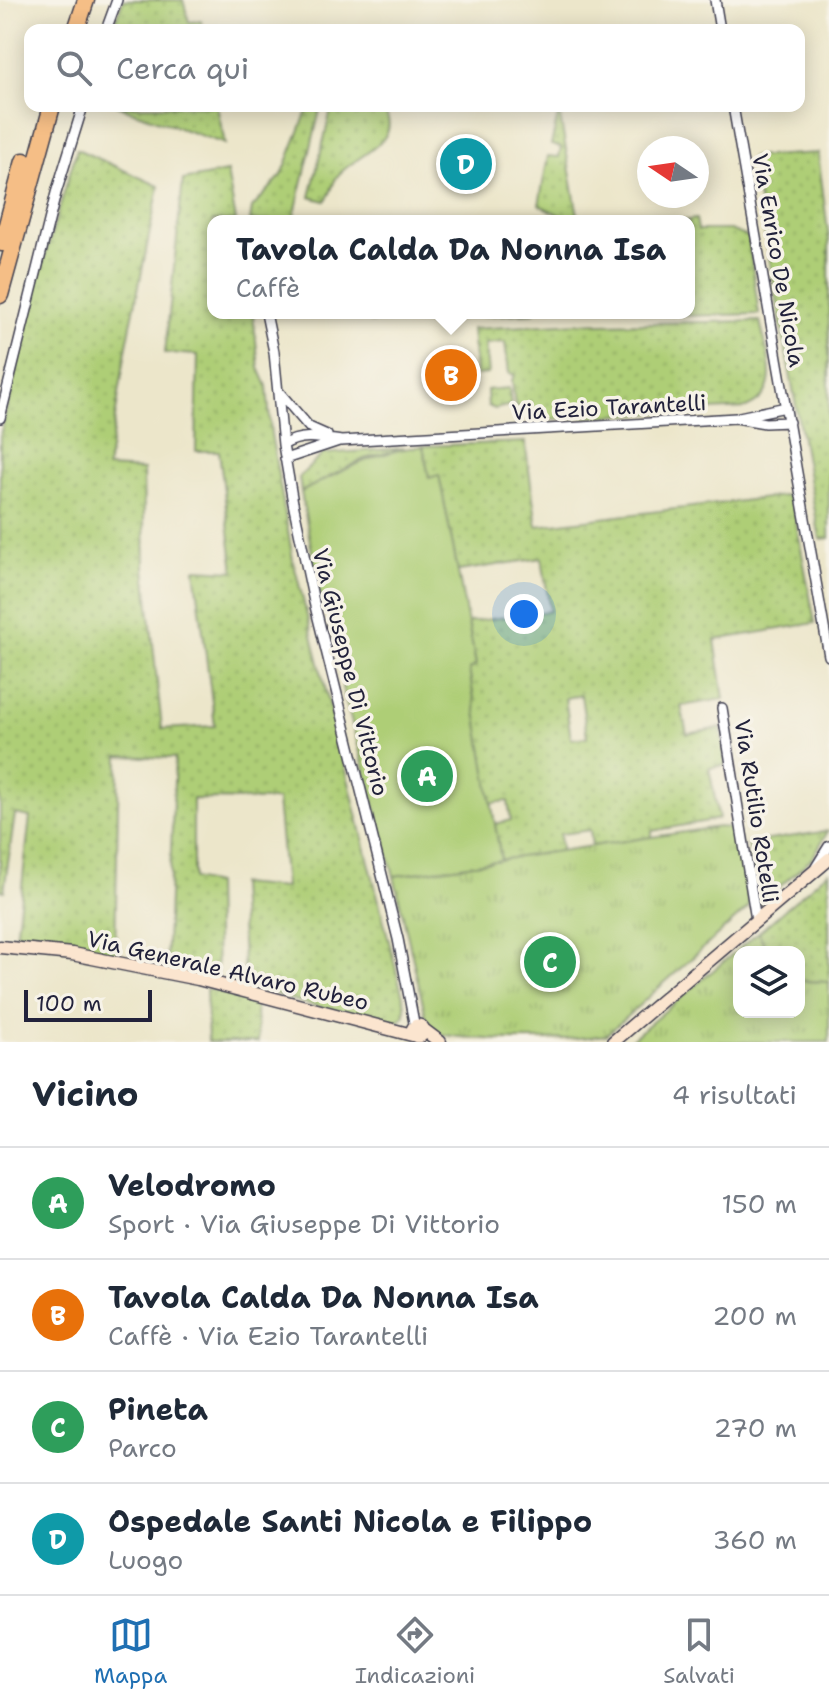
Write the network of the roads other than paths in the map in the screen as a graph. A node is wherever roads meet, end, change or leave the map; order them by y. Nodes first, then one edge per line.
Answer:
1 (74, 0) edge
2 (86, 0) edge
3 (117, 0) edge
4 (715, 0) edge
5 (66, 24) edge
6 (78, 24) edge
7 (108, 24) edge
8 (719, 24) edge
9 (38, 112) edge
10 (50, 112) edge
11 (81, 112) edge
12 (734, 112) edge
13 (0, 250) edge
14 (0, 295) edge
15 (268, 319) edge
16 (278, 390) junction
17 (786, 407) junction
18 (0, 418) edge
19 (736, 418) junction
20 (789, 422) junction
21 (341, 441) junction
22 (283, 445) junction
23 (285, 459) junction
24 (829, 656) edge
25 (722, 708) dead end
26 (829, 846) edge
27 (829, 859) edge
28 (814, 870) junction
29 (756, 920) junction
30 (0, 947) edge
31 (419, 1031) edge
32 (440, 1042) edge
33 (613, 1042) edge

1 - 5 highway
2 - 6 highway
3 - 7 street
4 - 8 street
9 - 13 highway
10 - 14 highway
11 - 18 street
12 - 17 street, Via Enrico De Nicola
15 - 16 street, Via Giuseppe Di Vittorio
16 - 21 street
16 - 22 street, Via Giuseppe Di Vittorio
17 - 19 street
17 - 20 street, Via Enrico De Nicola
19 - 20 street
19 - 21 street, Via Ezio Tarantelli
20 - 24 street, Via Enrico De Nicola
21 - 22 street
21 - 23 street
22 - 23 street, Via Giuseppe Di Vittorio
23 - 31 street, Via Giuseppe Di Vittorio
25 - 29 street, Via Rutilio Rotelli
26 - 28 street
27 - 28 street
28 - 29 street
29 - 33 street
30 - 31 street, Via Generale Alvaro Rubeo
31 - 32 street

